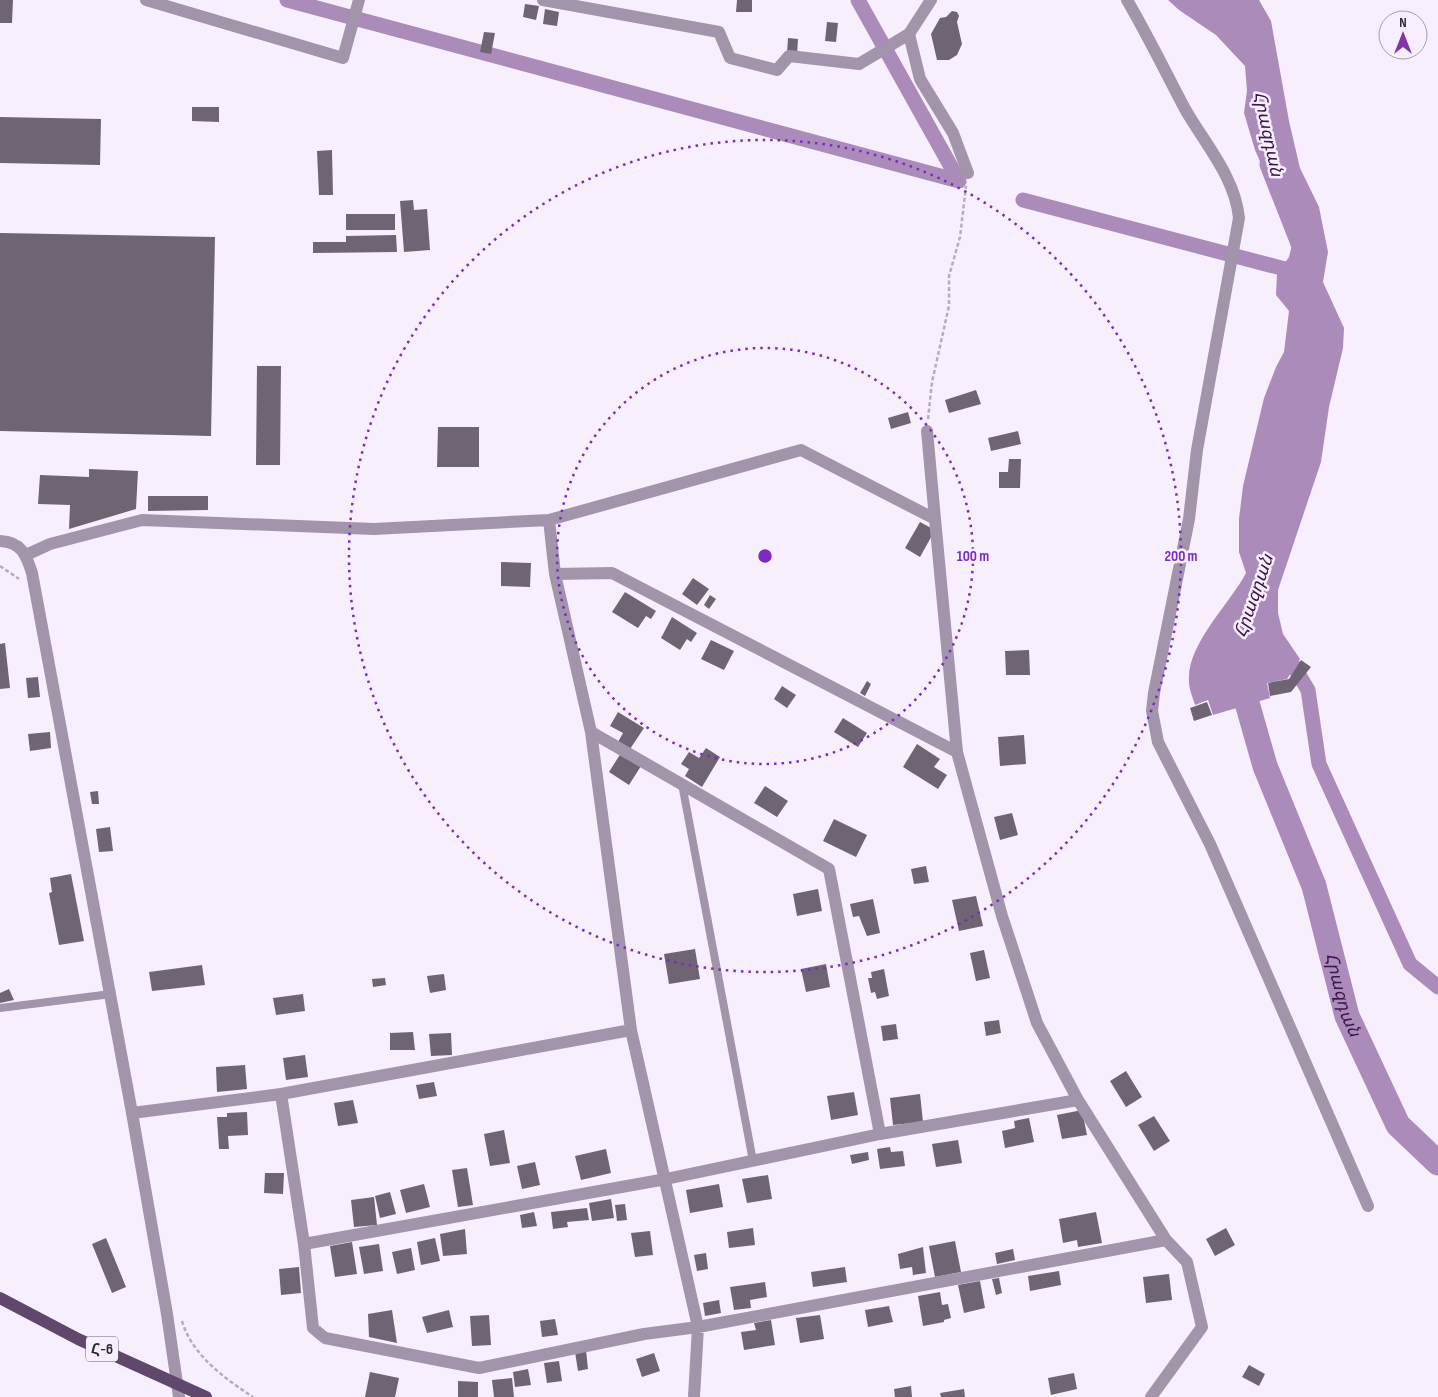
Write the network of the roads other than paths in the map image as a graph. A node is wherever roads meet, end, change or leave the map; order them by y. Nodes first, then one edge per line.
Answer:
1 (146, 0) edge
2 (543, 0) edge
3 (932, 0) edge
4 (1128, 0) edge
5 (358, 3) edge
6 (909, 34) junction
7 (968, 173) road end
8 (927, 431) road end
9 (934, 518) junction
10 (549, 520) junction
11 (0, 541) edge
12 (26, 555) junction
13 (555, 574) junction
14 (591, 732) junction
15 (957, 752) junction
16 (682, 784) junction
17 (111, 994) junction
18 (0, 1008) edge
19 (631, 1030) junction
20 (281, 1094) junction
21 (1078, 1100) junction
22 (132, 1112) junction
23 (880, 1134) junction
24 (753, 1161) junction
25 (666, 1179) junction
26 (1368, 1206) dead end
27 (1166, 1240) junction
28 (304, 1244) junction
29 (0, 1298) edge
30 (698, 1327) junction
31 (176, 1382) junction
32 (179, 1397) edge
33 (206, 1397) edge
34 (694, 1397) edge
35 (1151, 1397) edge

1 - 5 street
2 - 6 street
3 - 6 street
4 - 26 street
6 - 7 street
8 - 9 street
9 - 10 street
9 - 15 street
10 - 12 street
10 - 13 street
11 - 12 street
12 - 17 street
13 - 14 street
13 - 15 street
14 - 16 street
14 - 19 street
15 - 21 street
16 - 23 street
16 - 24 lane
17 - 18 lane
17 - 22 street
19 - 20 street
19 - 25 street
20 - 22 street
20 - 28 street
21 - 23 street
21 - 27 street
22 - 31 street
23 - 24 street
24 - 25 street
25 - 28 street
25 - 30 street
27 - 30 street
27 - 35 street
28 - 30 street
29 - 31 main road, Հ-6
30 - 34 street
31 - 32 street
31 - 33 main road, Հ-6

